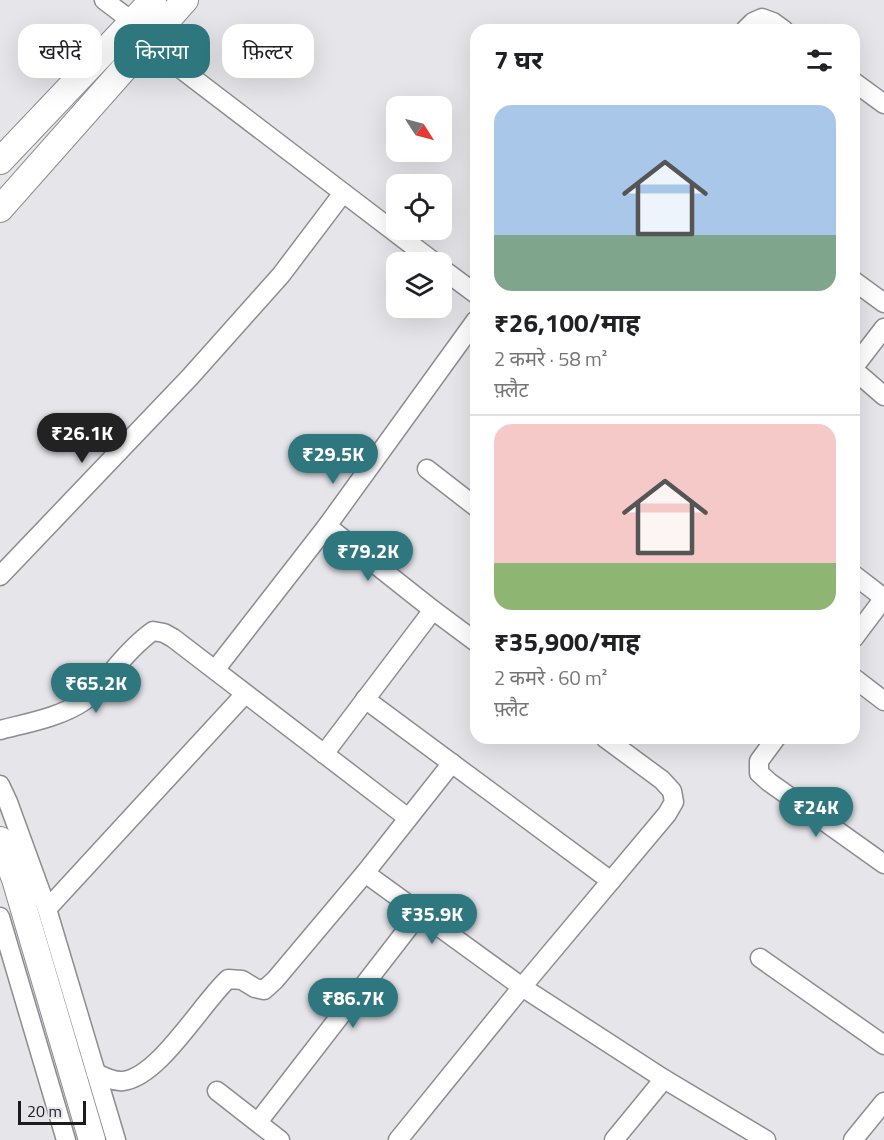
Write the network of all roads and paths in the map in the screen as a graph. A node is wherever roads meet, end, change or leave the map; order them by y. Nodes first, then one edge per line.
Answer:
1 (104, 0) edge
2 (153, 0) edge
3 (185, 0) edge
4 (133, 22) junction
5 (164, 24) edge
6 (751, 24) edge
7 (776, 24) edge
8 (116, 78) edge
9 (193, 78) edge
10 (860, 86) edge
11 (884, 104) edge
12 (0, 161) edge
13 (343, 193) junction
14 (0, 209) edge
15 (421, 252) edge
16 (452, 276) edge
17 (860, 285) edge
18 (470, 290) edge
19 (884, 303) edge
20 (470, 328) edge
21 (884, 328) edge
22 (860, 361) edge
23 (860, 374) edge
24 (884, 396) edge
25 (427, 469) dead end
26 (470, 502) edge
27 (327, 526) junction
28 (0, 576) edge
29 (860, 580) edge
30 (884, 598) edge
31 (432, 610) junction
32 (860, 630) edge
33 (470, 638) edge
34 (215, 670) junction
35 (860, 683) edge
36 (245, 694) junction
37 (365, 699) junction
38 (884, 701) edge
39 (0, 730) edge
40 (613, 744) edge
41 (772, 744) edge
42 (324, 754) junction
43 (452, 763) junction
44 (0, 785) edge
45 (408, 819) junction
46 (0, 840) edge
47 (884, 864) edge
48 (365, 873) junction
49 (611, 881) junction
50 (47, 909) junction
51 (419, 914) junction
52 (0, 917) edge
53 (760, 957) dead end
54 (522, 987) junction
55 (884, 1045) edge
56 (96, 1073) junction
57 (664, 1079) junction
58 (217, 1091) dead end
59 (884, 1102) edge
60 (258, 1122) junction
61 (66, 1140) edge
62 (92, 1140) edge
63 (116, 1140) edge
64 (280, 1140) edge
65 (398, 1140) edge
66 (614, 1140) edge
67 (766, 1140) edge
68 (853, 1140) edge

1 - 4 street
2 - 4 main road
3 - 5 main road
4 - 12 main road
6 - 7 street
8 - 14 main road
9 - 13 street
10 - 11 street
13 - 15 street
13 - 28 street
16 - 18 street
17 - 19 street
20 - 27 street
21 - 22 street
23 - 24 street
25 - 26 street
27 - 31 street
27 - 34 street
29 - 30 street
30 - 32 street
31 - 33 street
31 - 37 street
34 - 36 street
34 - 39 street
35 - 38 street
36 - 42 street
36 - 50 street
37 - 42 street
37 - 43 street
40 - 49 street
41 - 47 street
42 - 45 street
43 - 45 street
43 - 49 street
44 - 50 street
45 - 48 street
46 - 62 main road
48 - 51 street
48 - 56 street
49 - 54 street
50 - 56 street
51 - 54 street
51 - 60 street
52 - 61 street
53 - 55 street
54 - 57 street
54 - 65 street
56 - 63 street
57 - 66 street
57 - 67 street
58 - 60 street
59 - 68 street
60 - 64 street

